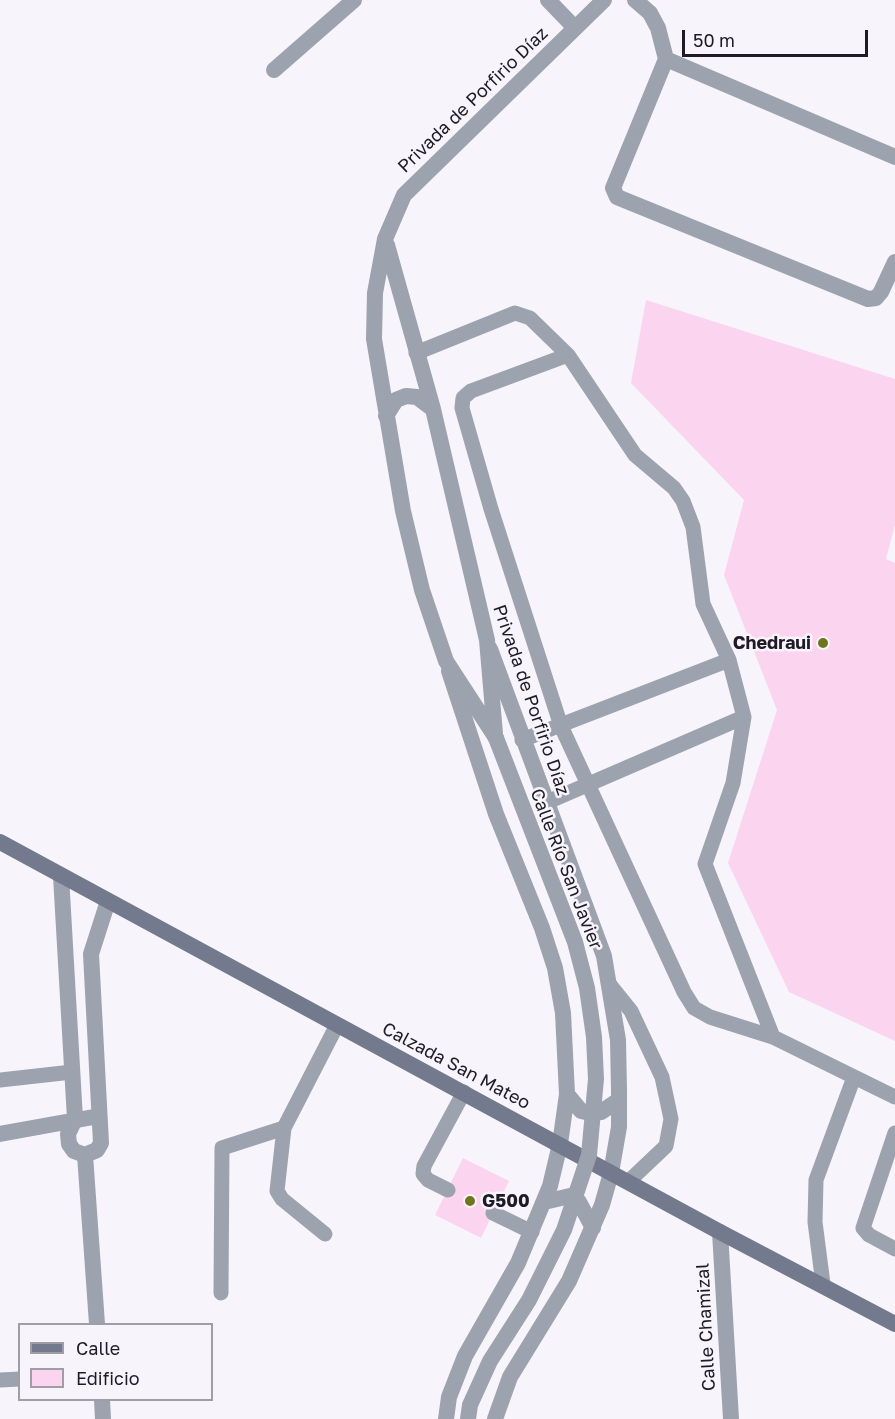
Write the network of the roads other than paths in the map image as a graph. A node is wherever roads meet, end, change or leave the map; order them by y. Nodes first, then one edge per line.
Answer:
1 (354, 0) edge
2 (548, 0) edge
3 (604, 0) edge
4 (635, 0) edge
5 (575, 28) junction
6 (666, 59) junction
7 (274, 70) dead end
8 (895, 157) edge
9 (385, 239) junction
10 (895, 262) edge
11 (416, 353) junction
12 (568, 355) junction
13 (433, 409) junction
14 (386, 416) junction
15 (487, 640) junction
16 (729, 660) junction
17 (446, 661) junction
18 (744, 717) junction
19 (561, 726) junction
20 (496, 738) junction
21 (522, 740) junction
22 (587, 785) junction
23 (545, 803) junction
24 (0, 842) edge
25 (61, 876) junction
26 (108, 901) junction
27 (610, 985) junction
28 (338, 1024) junction
29 (773, 1037) junction
30 (72, 1072) junction
31 (854, 1077) junction
32 (0, 1080) edge
33 (464, 1092) junction
34 (567, 1094) junction
35 (895, 1097) edge
36 (619, 1100) junction
37 (99, 1116) junction
38 (75, 1119) junction
39 (284, 1128) junction
40 (895, 1133) edge
41 (0, 1134) edge
42 (560, 1144) junction
43 (85, 1155) junction
44 (611, 1173) junction
45 (628, 1182) junction
46 (448, 1190) dead end
47 (544, 1202) junction
48 (493, 1213) dead end
49 (593, 1228) junction
50 (532, 1232) junction
51 (720, 1232) junction
52 (325, 1234) dead end
53 (895, 1249) edge
54 (823, 1284) junction
55 (221, 1293) dead end
56 (97, 1323) edge
57 (895, 1324) edge
58 (18, 1379) edge
59 (0, 1380) edge
60 (102, 1401) edge
61 (103, 1419) edge
62 (446, 1419) edge
63 (468, 1419) edge
64 (495, 1419) edge
65 (731, 1419) edge

1 - 7 street
2 - 5 street
3 - 5 street, Privada de Porfirio Díaz
4 - 6 street
5 - 9 street, Privada de Porfirio Díaz
6 - 8 street
6 - 10 street
9 - 11 street, Privada de Porfirio Díaz
9 - 14 street, Privada de Porfirio Díaz
11 - 12 lane
11 - 13 street, Privada de Porfirio Díaz
12 - 16 lane
12 - 19 lane
13 - 14 street
13 - 15 street, Privada de Porfirio Díaz
14 - 17 street, Privada de Porfirio Díaz
15 - 20 street, Calle Río San Javier
15 - 21 street, Privada de Porfirio Díaz
16 - 18 lane
16 - 19 lane
17 - 20 street, Calle Río San Javier
17 - 34 street, Privada de Porfirio Díaz
18 - 22 lane
18 - 29 lane
19 - 21 lane
19 - 22 lane
20 - 63 street, Calle Río San Javier, bridge
21 - 23 street, Privada de Porfirio Díaz
22 - 23 lane
22 - 29 lane
23 - 27 street, Privada de Porfirio Díaz
24 - 25 main road, Calzada San Mateo
25 - 26 main road, Calzada San Mateo
25 - 30 street
26 - 28 main road, Calzada San Mateo
26 - 37 street
27 - 36 street, Privada de Porfirio Díaz
27 - 45 lane
28 - 33 main road, Calzada San Mateo
28 - 39 lane
29 - 31 lane
30 - 32 lane
30 - 38 street
31 - 35 lane
31 - 54 lane
33 - 42 main road, Calzada San Mateo
33 - 46 lane
34 - 36 street
34 - 42 street, Privada de Porfirio Díaz
36 - 44 street, Privada de Porfirio Díaz
37 - 38 street
37 - 43 street
38 - 41 street
38 - 43 street
39 - 52 lane
39 - 55 lane
40 - 53 lane
42 - 44 main road, Calzada San Mateo
42 - 47 street
43 - 56 street
44 - 45 main road, Calzada San Mateo
44 - 49 street
45 - 51 main road, Calzada San Mateo
47 - 49 street
47 - 50 street
48 - 50 lane
49 - 64 street
50 - 62 street
51 - 54 main road, Calzada San Mateo
51 - 65 street, Calle Chamizal
54 - 57 main road, Calzada San Mateo
58 - 59 lane
60 - 61 street

